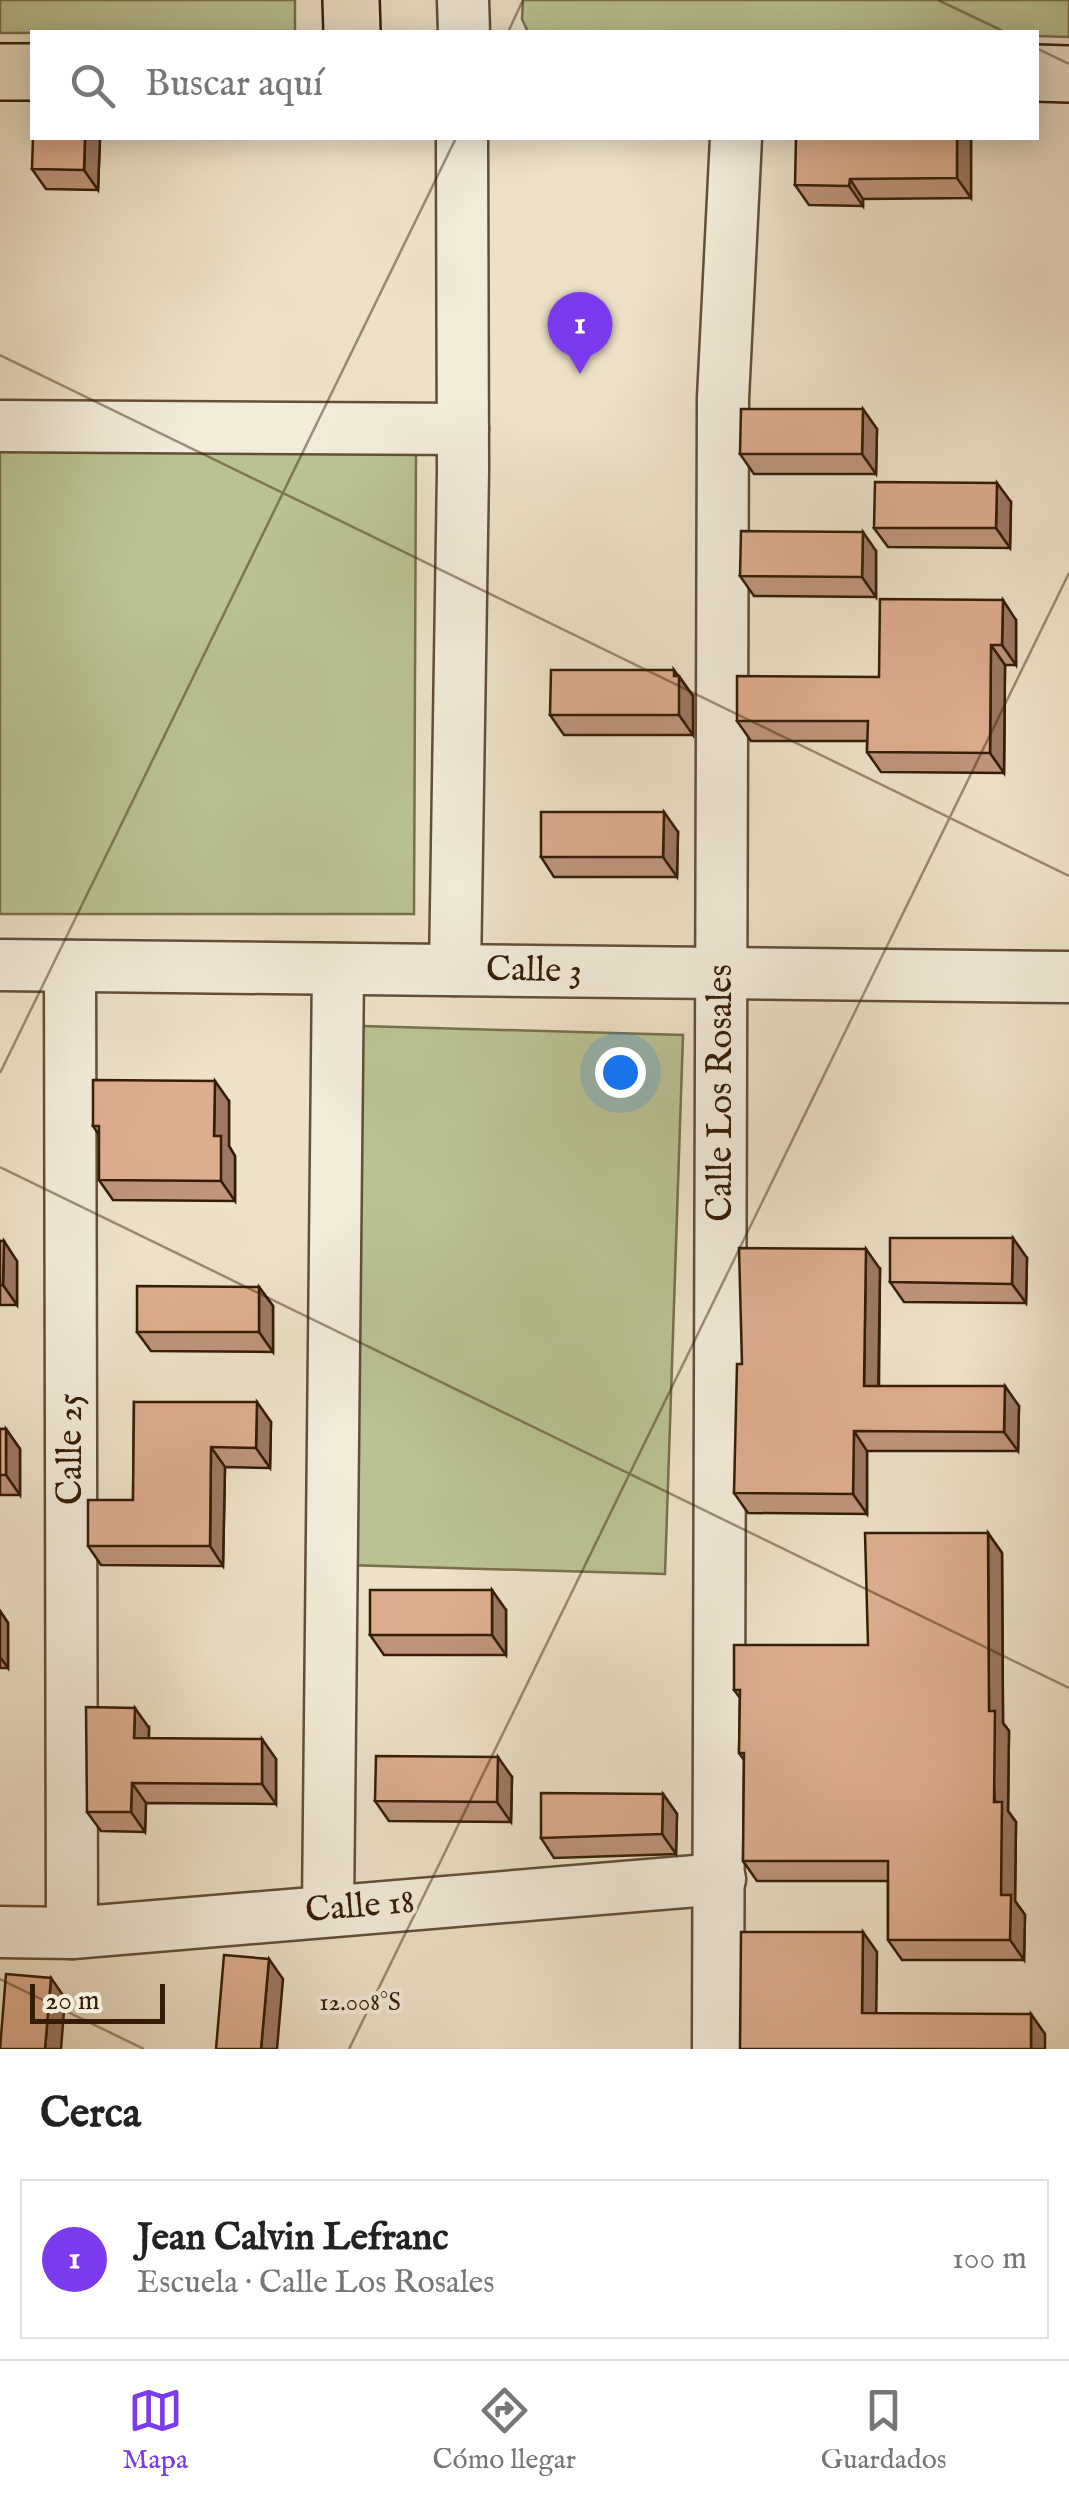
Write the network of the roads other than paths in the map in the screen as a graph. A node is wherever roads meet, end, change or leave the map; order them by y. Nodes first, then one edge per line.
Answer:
1 (351, 0) edge
2 (463, 0) edge
3 (352, 30) edge
4 (464, 30) edge
5 (0, 72) edge
6 (30, 72) edge
7 (1039, 74) edge
8 (1069, 74) edge
9 (462, 140) edge
10 (736, 140) edge
11 (0, 426) edge
12 (462, 429) junction
13 (0, 965) edge
14 (70, 966) junction
15 (338, 969) junction
16 (455, 970) junction
17 (720, 973) junction
18 (1069, 977) edge
19 (720, 1878) junction
20 (328, 1909) junction
21 (0, 1932) edge
22 (72, 1933) junction
23 (718, 2049) edge

1 - 3 main road
2 - 4 street
5 - 6 main road
7 - 8 main road
9 - 12 street
10 - 17 street, Calle Los Rosales
11 - 12 street
12 - 16 street
13 - 14 street, Calle 3
14 - 15 street, Calle 3
14 - 22 street, Calle 25
15 - 16 street, Calle 3
15 - 20 street
16 - 17 street, Calle 3
17 - 18 street, Calle 3
17 - 19 street, Calle Los Rosales
19 - 20 street, Calle 18
19 - 23 street, Calle Los Rosales
20 - 22 street, Calle 18
21 - 22 street, Calle 18

